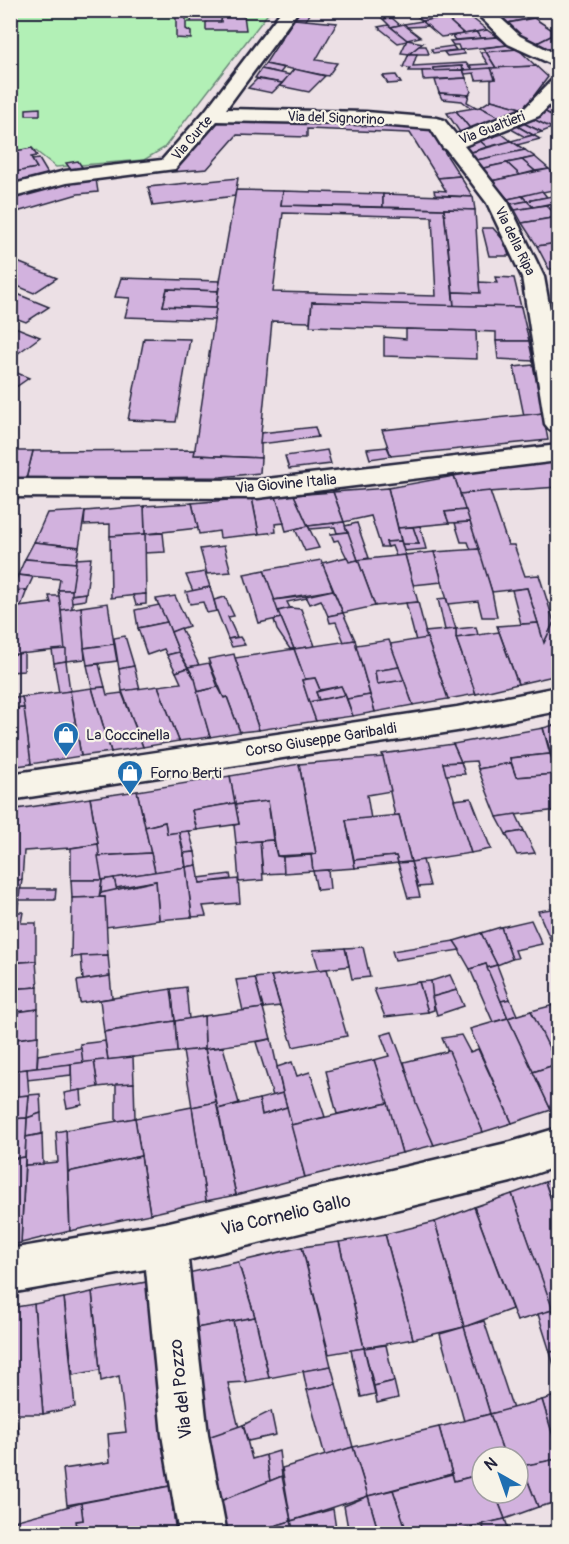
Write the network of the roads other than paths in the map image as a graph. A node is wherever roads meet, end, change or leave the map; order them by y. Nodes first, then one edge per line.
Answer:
1 (291, 10) edge
2 (484, 11) edge
3 (558, 62) edge
4 (558, 84) edge
5 (212, 115) junction
6 (450, 144) junction
7 (10, 192) edge
8 (533, 277) junction
9 (558, 278) edge
10 (558, 424) edge
11 (558, 453) edge
12 (11, 490) edge
13 (558, 699) edge
14 (10, 787) edge
15 (558, 1147) edge
16 (165, 1244) junction
17 (10, 1272) edge
18 (203, 1533) edge

1 - 5 street, Via Curte
2 - 3 street
4 - 6 street, Via Gualtieri
5 - 6 street, Via del Signorino
5 - 7 street, Via Curte
6 - 8 street, Via della Ripa
8 - 9 street
8 - 10 street, Via della Ripa
11 - 12 street, Via Giovine Italia
13 - 14 street, Corso Giuseppe Garibaldi
15 - 16 street, Via Cornelio Gallo
16 - 17 street, Via Cornelio Gallo
16 - 18 street, Via del Pozzo

